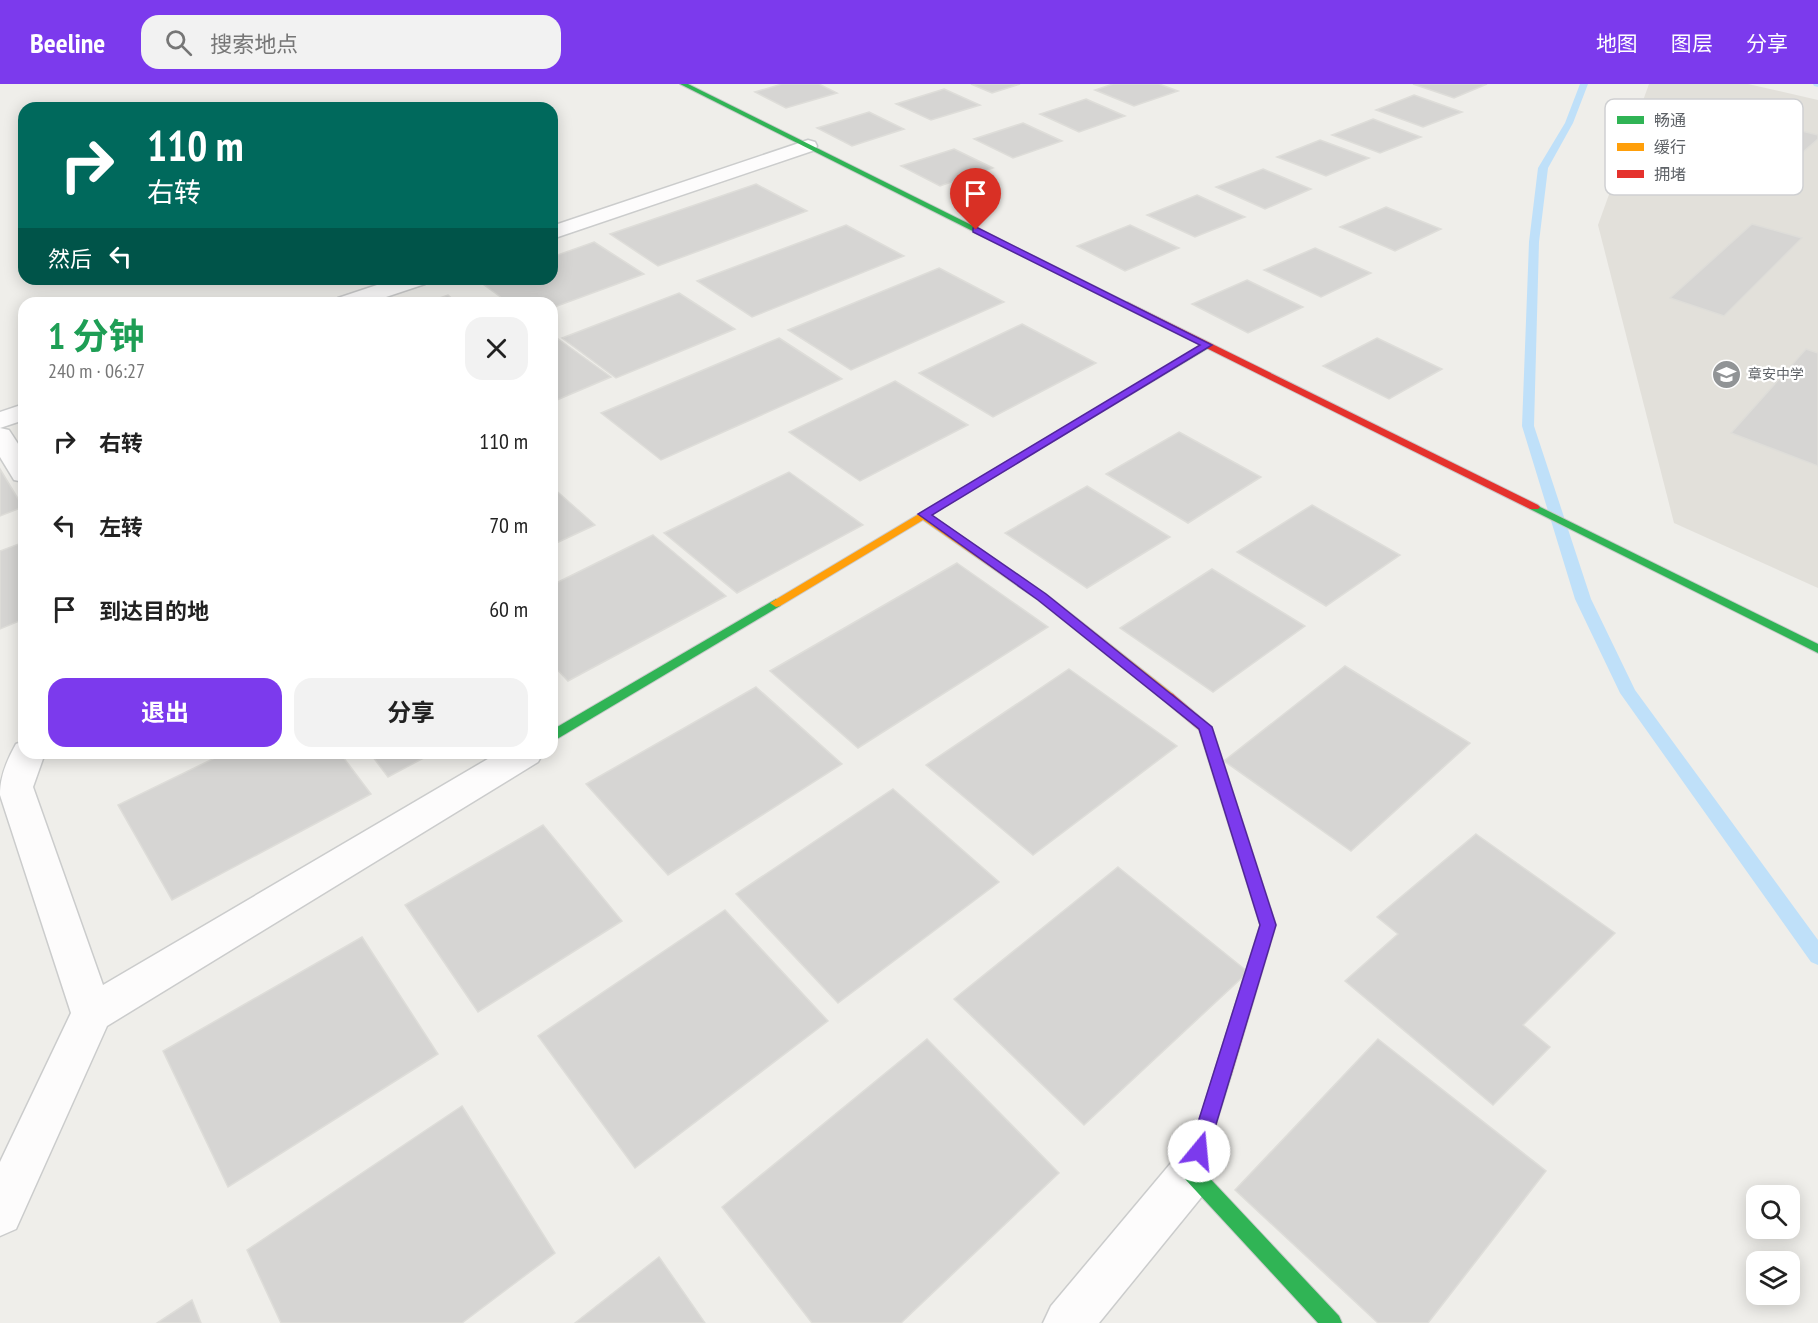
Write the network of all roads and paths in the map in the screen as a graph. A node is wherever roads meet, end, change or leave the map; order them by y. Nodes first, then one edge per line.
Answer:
1 (683, 84) edge
2 (808, 146) junction
3 (558, 231) edge
4 (399, 285) edge
5 (364, 297) edge
6 (1207, 345) junction
7 (18, 414) edge
8 (0, 420) edge
9 (0, 436) edge
10 (18, 464) edge
11 (924, 514) junction
12 (1818, 649) edge
13 (558, 733) edge
14 (26, 759) edge
15 (516, 759) edge
16 (92, 1013) junction
17 (1192, 1173) junction
18 (0, 1213) edge
19 (1068, 1323) edge
20 (1332, 1323) edge

1 - 2 street
2 - 3 street
2 - 6 street
4 - 5 street
6 - 11 street
6 - 12 street
7 - 8 street
9 - 10 street
11 - 13 street
11 - 17 street
14 - 16 street
15 - 16 street
16 - 18 street
17 - 19 street
17 - 20 street

